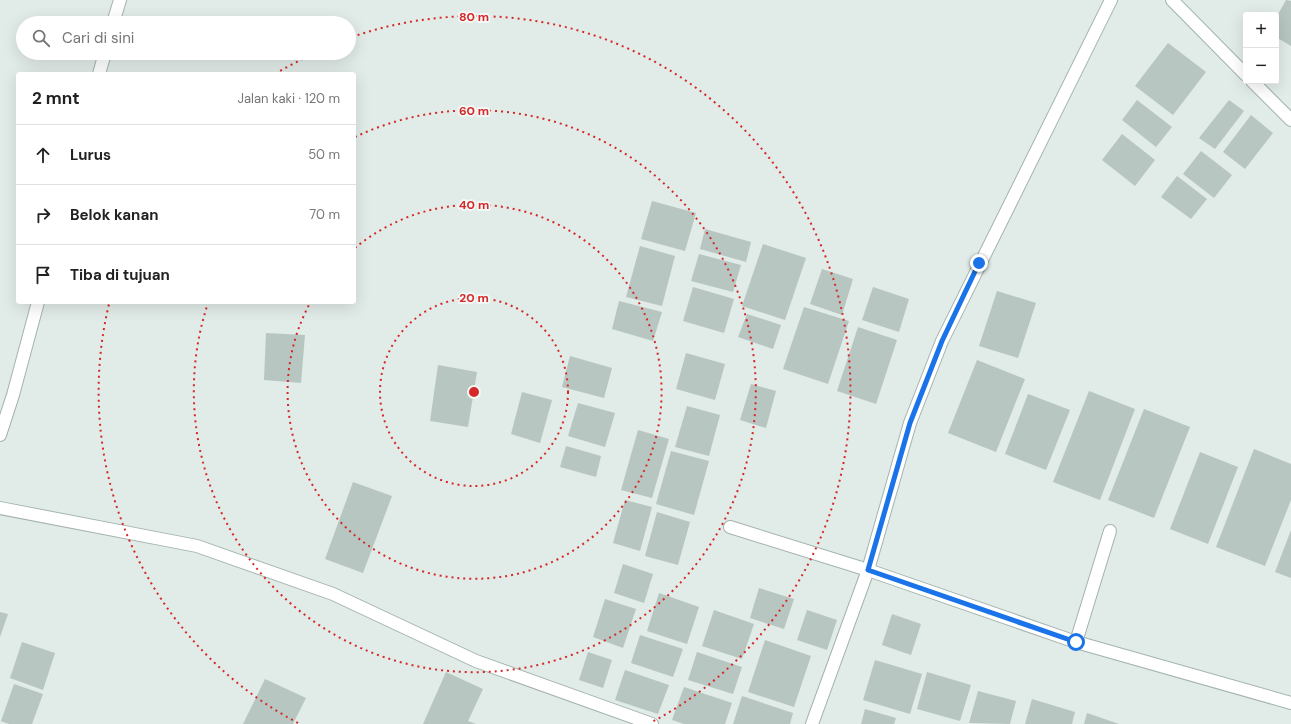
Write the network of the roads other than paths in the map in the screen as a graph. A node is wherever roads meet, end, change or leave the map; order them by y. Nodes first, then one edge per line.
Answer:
1 (120, 0) edge
2 (1111, 0) edge
3 (1172, 0) edge
4 (115, 16) edge
5 (103, 60) edge
6 (100, 72) edge
7 (1243, 72) edge
8 (1255, 84) edge
9 (1291, 120) edge
10 (37, 304) edge
11 (0, 435) edge
12 (0, 508) edge
13 (730, 528) dead end
14 (1110, 531) dead end
15 (868, 570) junction
16 (1076, 642) junction
17 (1291, 702) edge
18 (652, 724) edge
19 (812, 724) edge

1 - 4 street
2 - 15 street
3 - 7 street
5 - 6 street
8 - 9 street
10 - 11 street
12 - 18 street
13 - 15 street
14 - 16 street
15 - 16 street
15 - 19 street
16 - 17 street

